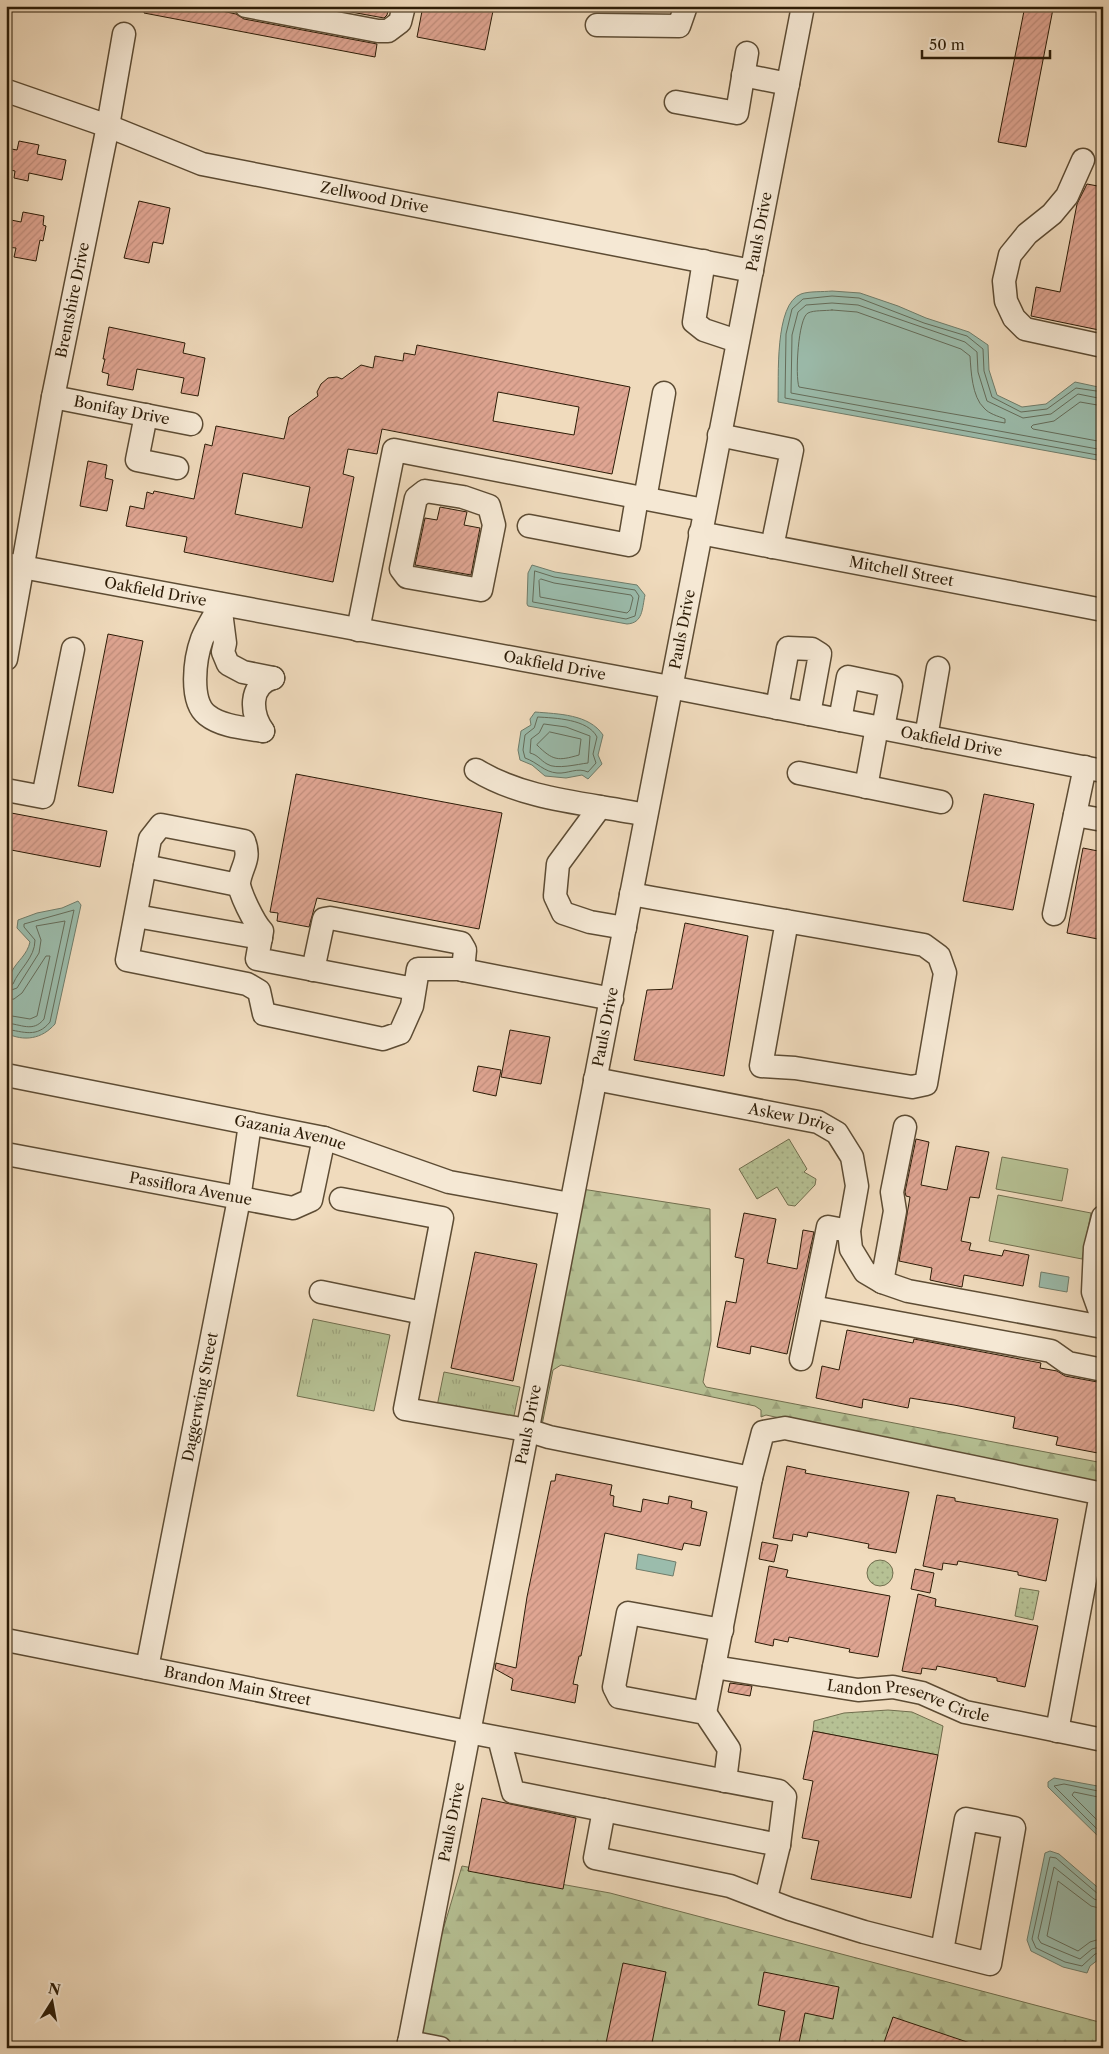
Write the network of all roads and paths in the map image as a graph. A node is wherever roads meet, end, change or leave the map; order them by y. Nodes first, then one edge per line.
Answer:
1 (404, 6) edge
2 (686, 6) edge
3 (803, 6) edge
4 (260, 8) edge
5 (597, 25) dead end
6 (124, 34) dead end
7 (788, 84) junction
8 (7, 91) edge
9 (676, 102) dead end
10 (108, 126) junction
11 (1082, 160) dead end
12 (704, 261) junction
13 (752, 271) junction
14 (737, 341) junction
15 (1103, 346) edge
16 (664, 393) dead end
17 (52, 397) junction
18 (146, 415) junction
19 (191, 424) dead end
20 (719, 435) junction
21 (177, 468) dead end
22 (641, 498) junction
23 (704, 510) junction
24 (380, 511) junction
25 (411, 518) junction
26 (529, 526) dead end
27 (700, 533) junction
28 (772, 547) junction
29 (15, 565) edge
30 (220, 604) junction
31 (1103, 610) edge
32 (358, 630) junction
33 (73, 649) dead end
34 (6, 657) edge
35 (938, 668) dead end
36 (670, 687) junction
37 (776, 708) junction
38 (809, 714) junction
39 (840, 720) junction
40 (880, 728) junction
41 (926, 737) junction
42 (1094, 769) edge
43 (476, 770) dead end
44 (799, 773) dead end
45 (866, 787) junction
46 (6, 790) edge
47 (941, 802) dead end
48 (600, 807) junction
49 (646, 815) junction
50 (1075, 815) junction
51 (1103, 820) edge
52 (145, 866) junction
53 (238, 885) junction
54 (632, 894) junction
55 (1054, 914) dead end
56 (136, 916) junction
57 (787, 921) junction
58 (625, 928) junction
59 (259, 948) junction
60 (314, 970) junction
61 (462, 970) junction
62 (252, 986) junction
63 (414, 989) junction
64 (612, 999) junction
65 (6, 1075) edge
66 (595, 1079) junction
67 (250, 1124) junction
68 (906, 1127) dead end
69 (324, 1138) junction
70 (6, 1154) edge
71 (857, 1186) junction
72 (892, 1192) junction
73 (239, 1199) junction
74 (341, 1199) dead end
75 (570, 1204) junction
76 (1103, 1217) edge
77 (849, 1231) junction
78 (882, 1282) junction
79 (908, 1291) junction
80 (321, 1292) dead end
81 (812, 1307) junction
82 (423, 1313) junction
83 (1103, 1320) edge
84 (903, 1324) junction
85 (1103, 1327) edge
86 (801, 1359) dead end
87 (1103, 1370) edge
88 (528, 1430) junction
89 (751, 1478) junction
90 (1102, 1494) edge
91 (722, 1630) junction
92 (6, 1640) edge
93 (714, 1667) junction
94 (147, 1668) junction
95 (705, 1713) junction
96 (1057, 1731) junction
97 (468, 1732) junction
98 (499, 1738) junction
99 (1103, 1740) edge
100 (725, 1781) junction
101 (604, 1810) junction
102 (779, 1845) junction
103 (766, 1898) junction
104 (942, 1951) junction
105 (408, 2045) edge
106 (440, 2048) edge

1 - 4 street
2 - 5 street
3 - 7 street, Pauls Drive
6 - 10 street, Brentshire Drive
7 - 9 street
7 - 13 street, Pauls Drive
8 - 10 street, Zellwood Drive
10 - 12 street, Zellwood Drive
10 - 17 street, Brentshire Drive
11 - 15 street
12 - 13 street, Zellwood Drive
12 - 14 street
13 - 14 street, Pauls Drive
14 - 20 street, Pauls Drive
16 - 22 street
17 - 18 street, Bonifay Drive
17 - 29 street, Brentshire Drive
18 - 19 street, Bonifay Drive
18 - 21 street
20 - 23 street, Pauls Drive
20 - 28 street
22 - 23 street
22 - 24 street
22 - 26 street
23 - 27 street, Pauls Drive
24 - 25 street
24 - 32 street
25 - 25 street
27 - 28 street, Mitchell Street
27 - 36 street, Pauls Drive
28 - 31 street, Mitchell Street
29 - 30 street, Oakfield Drive
29 - 34 street, Brentshire Drive
30 - 30 street
30 - 32 street, Oakfield Drive
32 - 36 street, Oakfield Drive
33 - 46 street
35 - 41 street
36 - 37 street, Oakfield Drive
36 - 49 street, Pauls Drive
37 - 38 street, Oakfield Drive
37 - 38 street
38 - 39 street, Oakfield Drive
39 - 40 street, Oakfield Drive
39 - 40 street
40 - 41 street, Oakfield Drive
40 - 45 street
41 - 42 street, Oakfield Drive
42 - 50 street
43 - 48 street
44 - 45 street
45 - 47 street
48 - 49 street
48 - 58 street
49 - 54 street, Pauls Drive
50 - 51 street
50 - 55 street
52 - 53 street
52 - 53 street
52 - 56 street
53 - 59 street
54 - 57 street
54 - 58 street, Pauls Drive
56 - 59 street
56 - 62 street
57 - 57 street
58 - 64 street, Pauls Drive
59 - 60 street
59 - 62 street
60 - 61 street
60 - 63 street
61 - 63 street
61 - 64 street
62 - 63 street
64 - 66 street, Pauls Drive
65 - 67 street, Gazania Avenue
66 - 71 street, Askew Drive
66 - 75 street, Pauls Drive
67 - 69 street, Gazania Avenue
67 - 73 street, Daggerwing Street
68 - 72 street
69 - 73 street, Passiflora Avenue
69 - 75 street, Gazania Avenue
70 - 73 street, Passiflora Avenue
71 - 72 street
71 - 77 street, Askew Drive
72 - 78 street
73 - 94 street, Daggerwing Street
74 - 82 street
75 - 88 street, Pauls Drive
76 - 83 street
77 - 78 street, Askew Drive
77 - 81 street
78 - 79 street, Askew Drive
79 - 84 street
79 - 85 street, Askew Drive
80 - 82 street
81 - 84 street
81 - 86 street
82 - 88 street
84 - 87 street
88 - 89 street
88 - 97 street, Pauls Drive
89 - 90 street
89 - 91 street
90 - 96 street
91 - 93 street
91 - 95 street
92 - 94 street, Brandon Main Street
93 - 95 street
93 - 96 street, Landon Preserve Circle
94 - 97 street, Brandon Main Street
95 - 100 street
96 - 99 street, Landon Preserve Circle
97 - 98 street, Brandon Main Street
97 - 105 street, Pauls Drive
98 - 100 street, Brandon Main Street
98 - 101 street
100 - 102 street, Brandon Main Street
101 - 102 street
101 - 103 street
102 - 103 street
103 - 104 street
104 - 104 street
105 - 106 street

